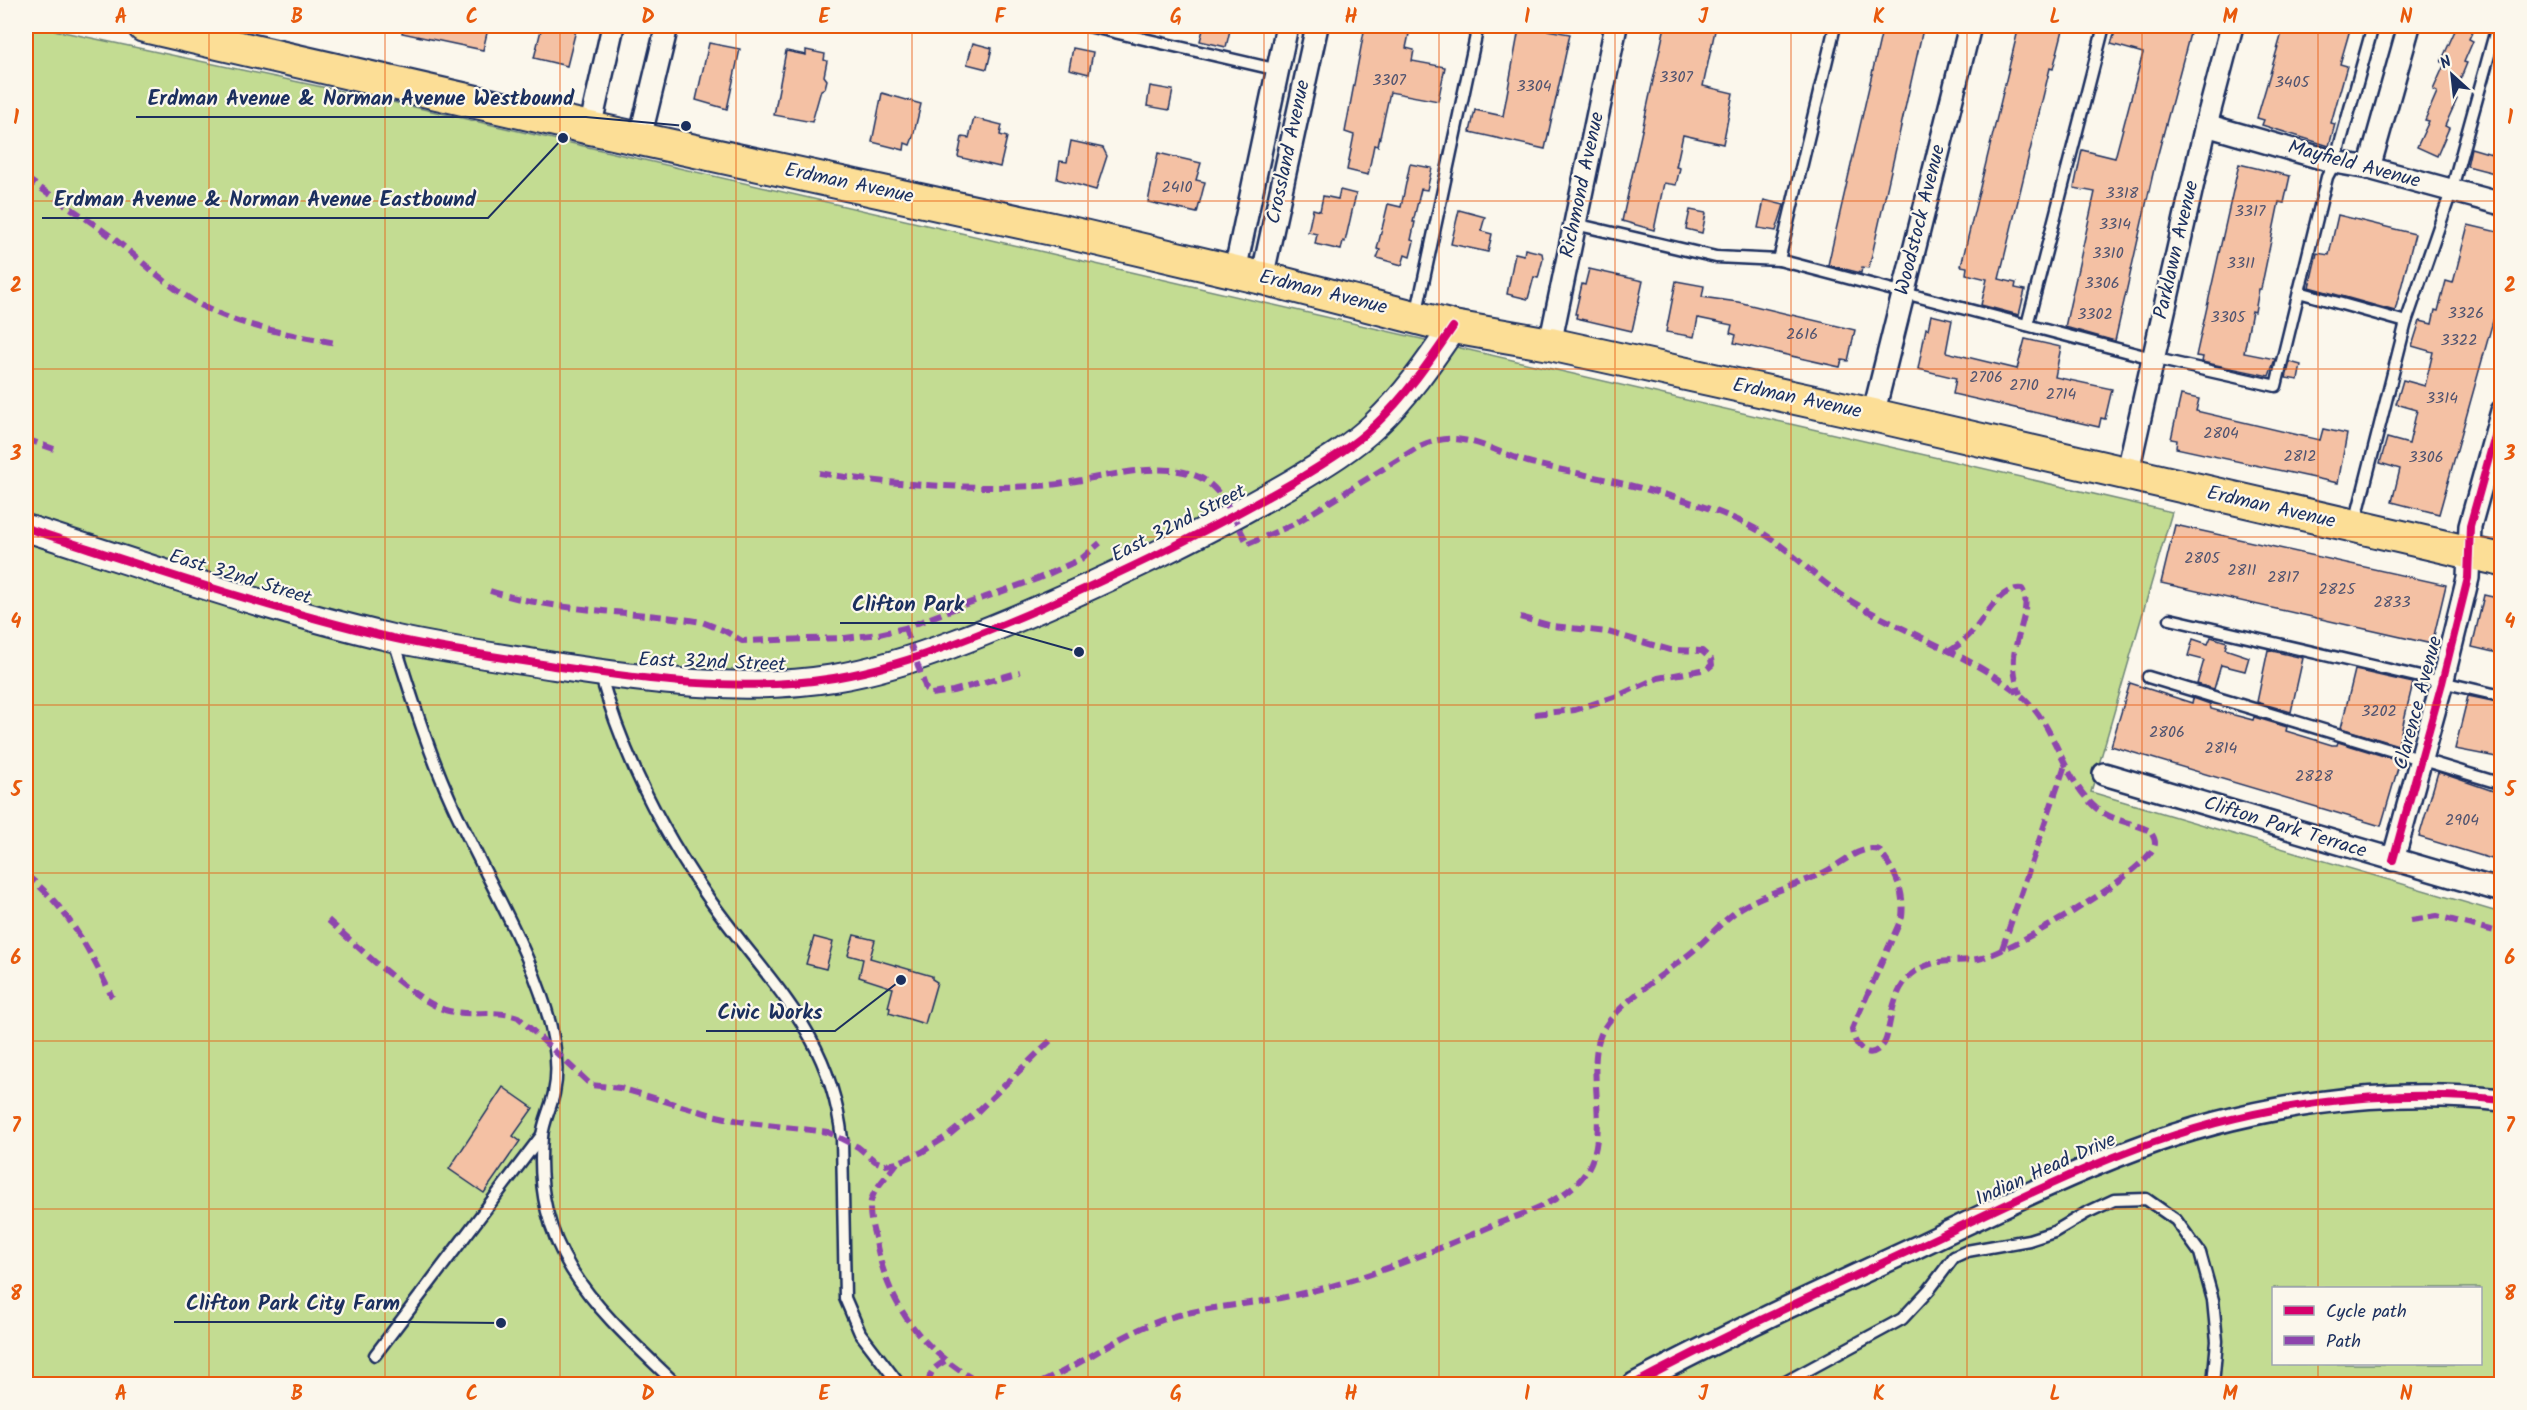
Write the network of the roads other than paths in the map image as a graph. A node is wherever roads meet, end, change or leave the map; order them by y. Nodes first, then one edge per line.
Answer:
1 (144, 26) edge
2 (613, 26) edge
3 (668, 26) edge
4 (1088, 26) edge
5 (1287, 26) edge
6 (1317, 26) edge
7 (1478, 26) edge
8 (1616, 26) edge
9 (1835, 26) edge
10 (1970, 26) edge
11 (2104, 26) edge
12 (2232, 26) edge
13 (2373, 26) edge
14 (2409, 26) edge
15 (2497, 26) edge
16 (184, 30) edge
17 (1278, 70) junction
18 (2206, 125) junction
19 (590, 128) junction
20 (640, 138) junction
21 (2335, 162) junction
22 (2369, 168) junction
23 (2451, 192) junction
24 (2502, 204) edge
25 (1575, 224) junction
26 (1779, 260) junction
27 (1249, 275) junction
28 (1903, 292) junction
29 (2299, 292) junction
30 (1416, 316) junction
31 (2406, 322) junction
32 (2027, 325) junction
33 (1453, 327) junction
34 (1550, 344) junction
35 (2152, 358) junction
36 (2502, 411) edge
37 (1873, 415) junction
38 (2127, 475) junction
39 (2354, 526) junction
40 (26, 528) edge
41 (2470, 553) junction
42 (2502, 560) edge
43 (2170, 618) dead end
44 (393, 638) junction
45 (600, 673) junction
46 (2148, 676) dead end
47 (2442, 683) junction
48 (2502, 696) edge
49 (2421, 761) junction
50 (2104, 774) dead end
51 (2502, 784) edge
52 (2393, 860) junction
53 (2502, 891) edge
54 (2502, 1100) edge
55 (542, 1135) junction
56 (375, 1354) dead end
57 (676, 1384) edge
58 (899, 1384) edge
59 (1634, 1384) edge
60 (1782, 1384) edge
61 (2213, 1384) edge

1 - 16 main road, Erdman Avenue
2 - 19 street
3 - 20 street
4 - 17 lane
5 - 17 street, Crossland Avenue
6 - 27 street, Crossland Avenue
7 - 30 lane
8 - 25 street, Richmond Avenue
9 - 26 lane
10 - 28 street, Woodstock Avenue
11 - 32 lane
12 - 18 street, Parklawn Avenue
13 - 21 lane
14 - 22 street
15 - 23 lane
16 - 19 main road, Erdman Avenue
17 - 27 street, Crossland Avenue
18 - 21 street, Mayfield Avenue
18 - 35 street, Parklawn Avenue
19 - 20 main road, Erdman Avenue
20 - 27 main road, Erdman Avenue
21 - 22 street, Mayfield Avenue
21 - 29 lane
22 - 23 street, Mayfield Avenue
23 - 24 street, Mayfield Avenue
23 - 31 lane
25 - 26 lane
25 - 34 street, Richmond Avenue
26 - 28 lane
27 - 30 main road, Erdman Avenue
28 - 32 lane
28 - 37 street, Woodstock Avenue
29 - 31 lane
29 - 35 lane
30 - 33 main road, Erdman Avenue
31 - 39 lane
32 - 35 lane
33 - 34 main road, Erdman Avenue
33 - 45 street, East 32nd Street
34 - 37 main road, Erdman Avenue
35 - 38 street, Parklawn Avenue
36 - 41 street, Clarence Avenue
37 - 38 main road, Erdman Avenue
38 - 39 main road, Erdman Avenue
39 - 41 main road, Erdman Avenue
40 - 44 street, East 32nd Street
41 - 42 main road, Erdman Avenue
41 - 47 street, Clarence Avenue
43 - 47 lane
44 - 45 street, East 32nd Street
44 - 55 lane
45 - 58 lane
46 - 49 lane
47 - 48 lane
47 - 49 street, Clarence Avenue
49 - 51 lane
49 - 52 street, Clarence Avenue
50 - 52 street, Clifton Park Terrace
52 - 53 street, Clifton Park Terrace
54 - 59 street, Indian Head Drive
55 - 56 lane
55 - 57 lane
60 - 61 lane

